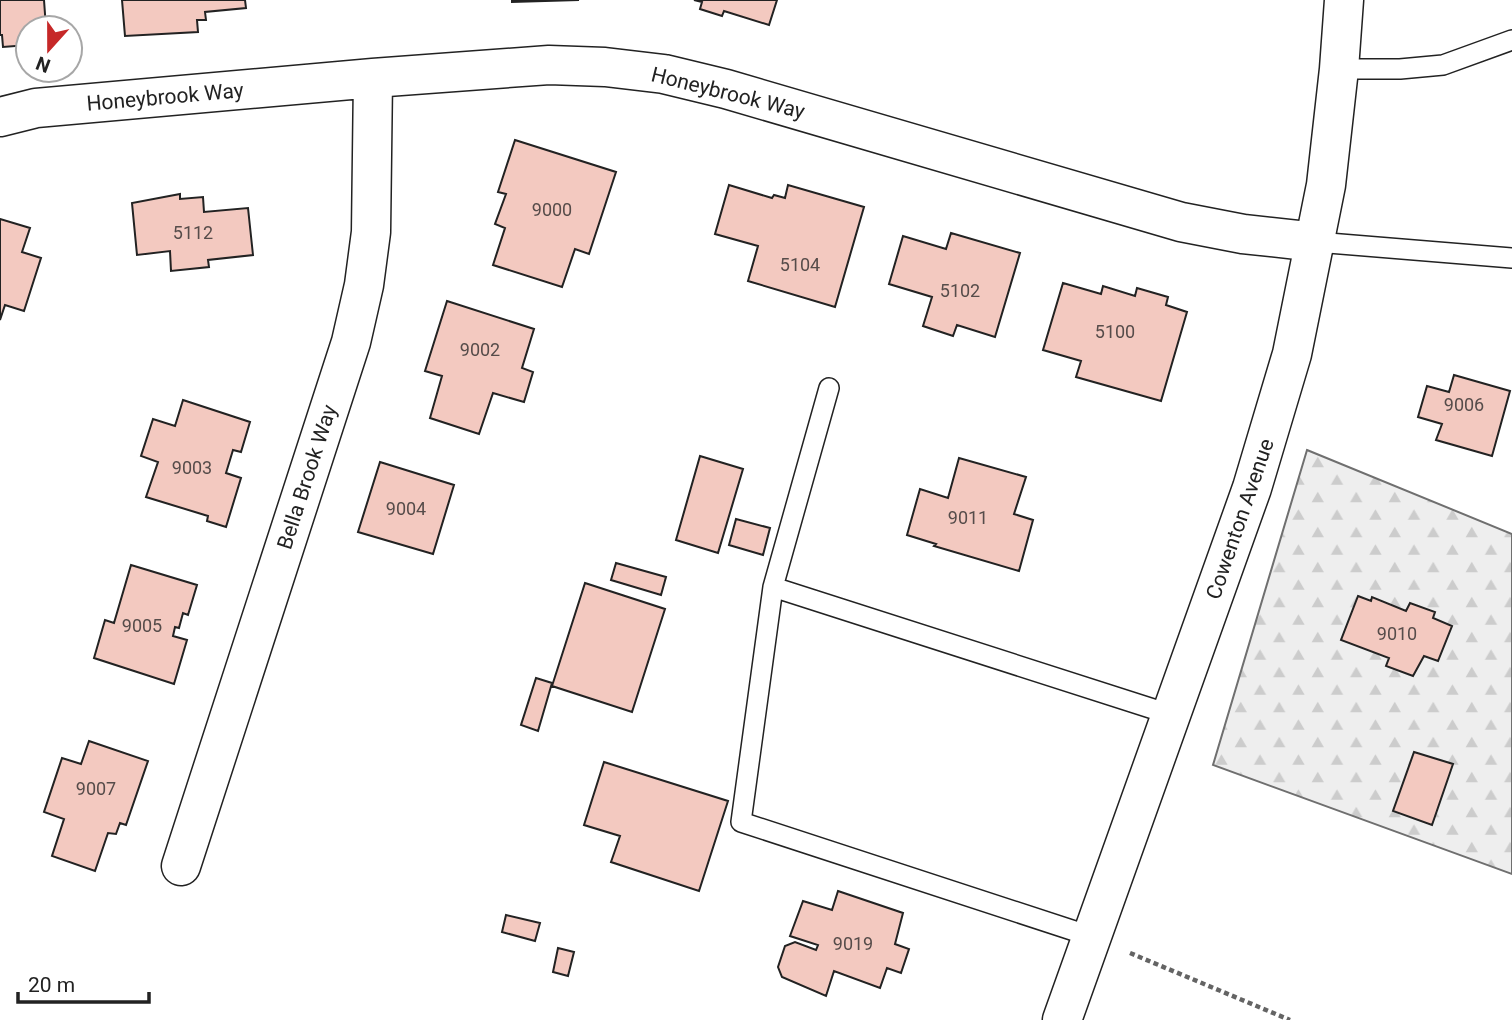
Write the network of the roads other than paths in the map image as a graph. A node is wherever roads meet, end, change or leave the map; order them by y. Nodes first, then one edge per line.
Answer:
1 (1344, 0) edge
2 (1512, 40) edge
3 (1339, 69) junction
4 (373, 78) junction
5 (0, 117) edge
6 (1316, 242) junction
7 (1512, 258) edge
8 (829, 388) dead end
9 (773, 587) junction
10 (1172, 715) junction
11 (181, 866) dead end
12 (1093, 937) junction
13 (1062, 1020) edge

1 - 3 street, Cowenton Avenue
2 - 3 lane
3 - 6 street, Cowenton Avenue
4 - 5 street, Honeybrook Way
4 - 6 street, Honeybrook Way
4 - 11 street, Bella Brook Way
6 - 7 lane
6 - 10 street, Cowenton Avenue
8 - 9 lane
9 - 10 lane
9 - 12 lane
10 - 12 street, Cowenton Avenue
12 - 13 street, Cowenton Avenue

